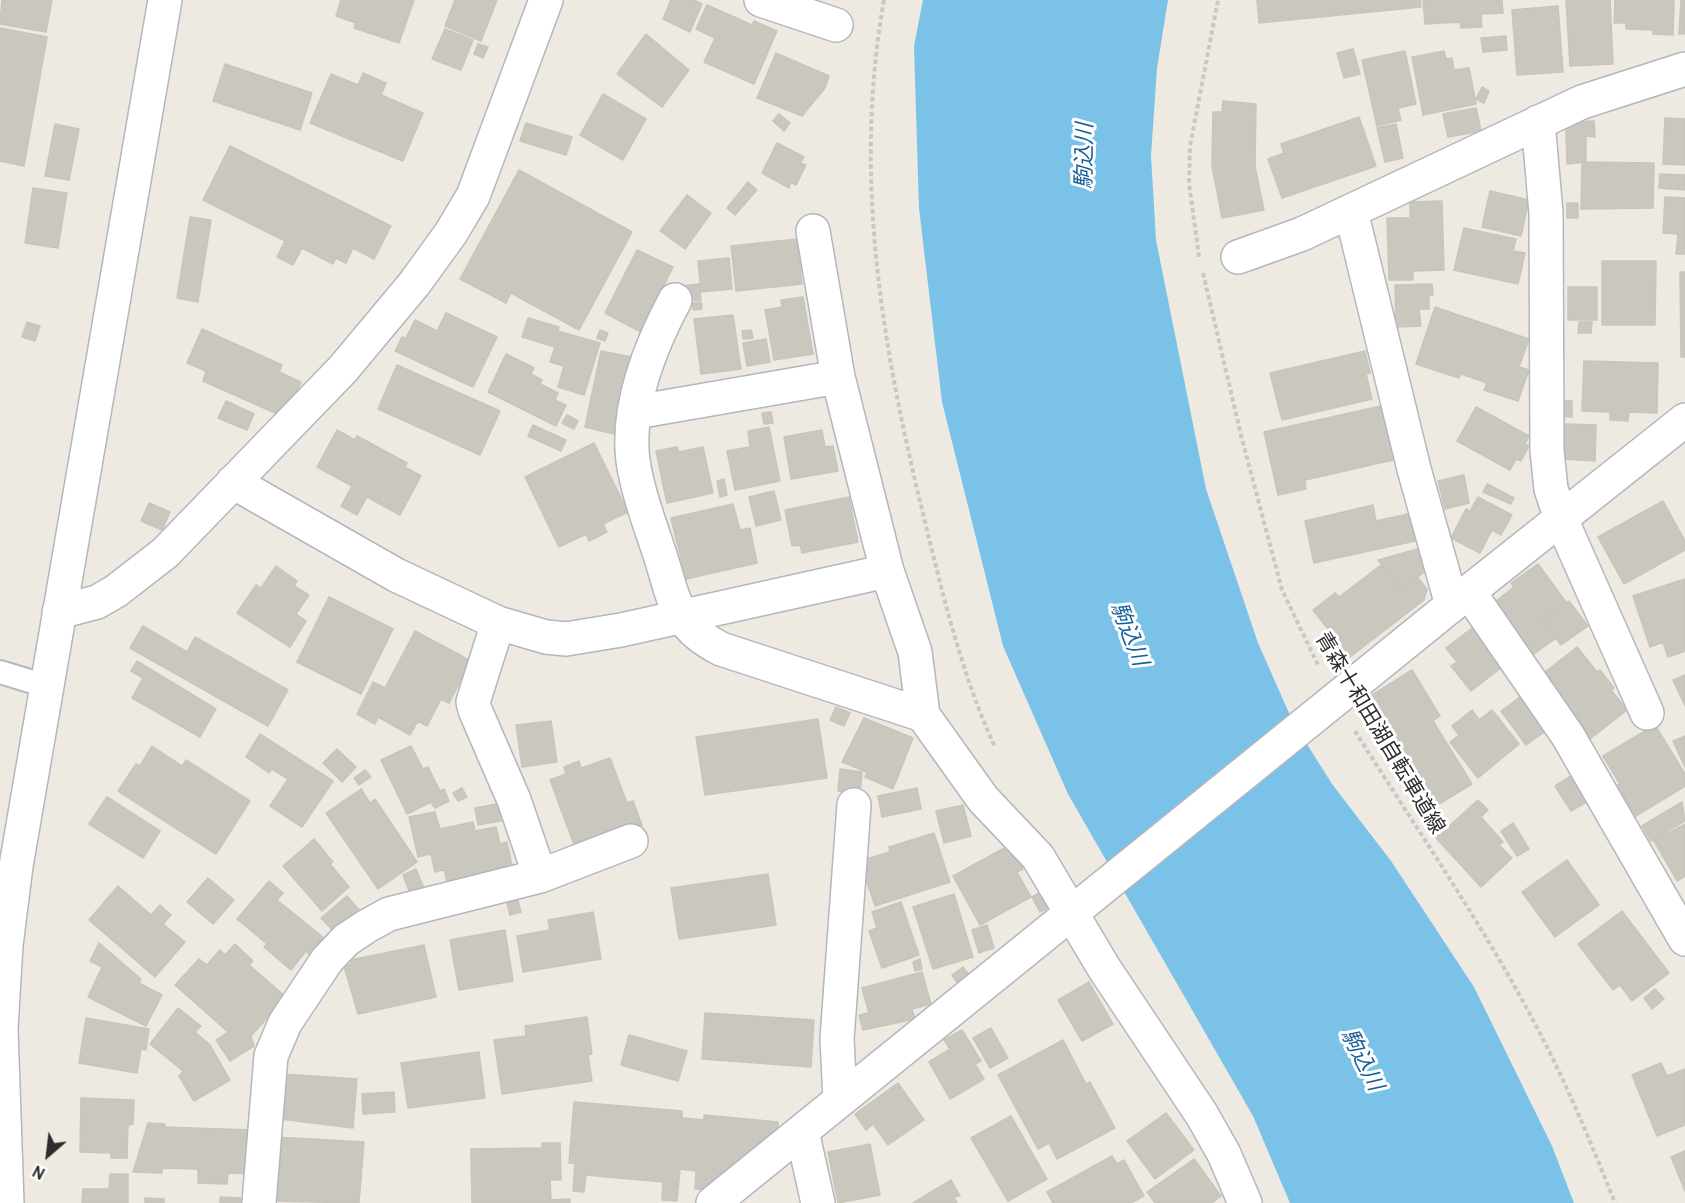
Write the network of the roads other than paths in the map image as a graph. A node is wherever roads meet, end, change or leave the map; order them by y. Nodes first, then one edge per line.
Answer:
1 (165, 0) edge
2 (546, 0) edge
3 (761, 0) edge
4 (836, 25) dead end
5 (1685, 69) edge
6 (1538, 122) junction
7 (1351, 211) junction
8 (813, 231) dead end
9 (1238, 257) dead end
10 (675, 300) dead end
11 (838, 377) junction
12 (636, 412) junction
13 (1685, 420) edge
14 (233, 482) junction
15 (1561, 519) junction
16 (887, 571) junction
17 (1460, 598) junction
18 (59, 612) junction
19 (680, 616) junction
20 (498, 623) junction
21 (0, 672) edge
22 (46, 686) junction
23 (1647, 712) dead end
24 (923, 715) junction
25 (854, 805) dead end
26 (631, 841) dead end
27 (540, 876) junction
28 (1080, 907) junction
29 (1685, 939) edge
30 (1, 1029) edge
31 (840, 1099) junction
32 (802, 1131) junction
33 (7, 1203) edge
34 (259, 1203) edge
35 (713, 1203) edge
36 (818, 1203) edge
37 (1245, 1203) edge

1 - 18 street
2 - 14 street
3 - 4 street
5 - 6 street
6 - 7 street
6 - 15 street
7 - 9 street
7 - 17 street
8 - 11 street
10 - 12 street
11 - 12 street
11 - 16 street
12 - 19 street
13 - 15 street
14 - 18 street
14 - 20 street
15 - 17 street
15 - 23 street
16 - 19 street
16 - 24 street
17 - 28 street
17 - 29 street
18 - 22 street
19 - 20 street
19 - 24 street
20 - 27 street
21 - 22 lane
22 - 30 street
24 - 28 street
25 - 31 street
26 - 27 street
27 - 34 street
28 - 31 street
28 - 37 street
30 - 33 street
31 - 32 street
32 - 35 street
32 - 36 street

